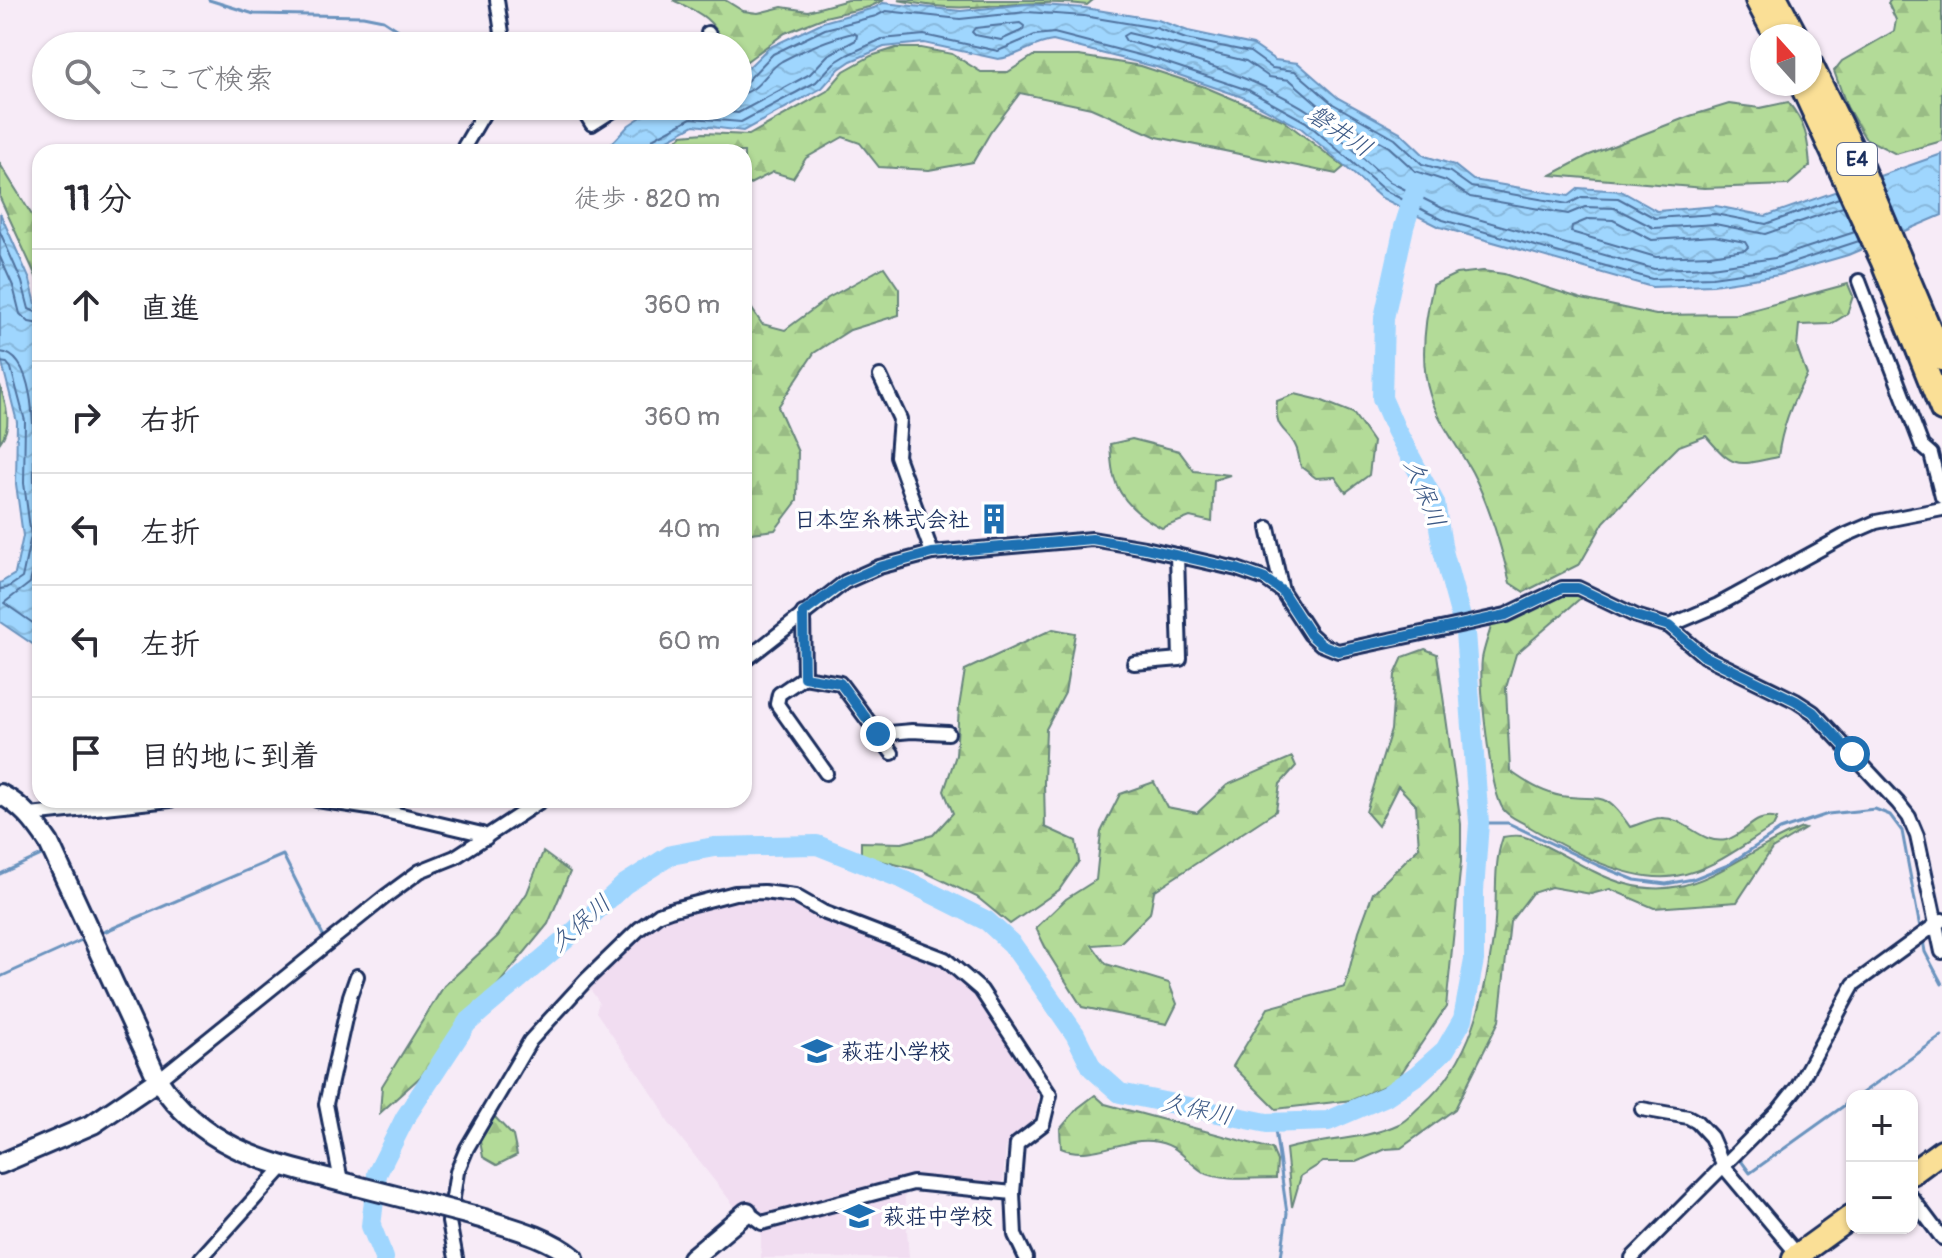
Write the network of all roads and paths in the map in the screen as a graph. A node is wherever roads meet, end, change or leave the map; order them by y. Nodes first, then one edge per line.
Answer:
1 (497, 0) edge
2 (1757, 0) edge
3 (1777, 0) edge
4 (1770, 24) edge
5 (1790, 24) edge
6 (502, 32) edge
7 (1822, 87) edge
8 (1807, 96) edge
9 (480, 120) edge
10 (466, 144) edge
11 (1892, 259) junction
12 (1859, 281) dead end
13 (1942, 359) edge
14 (880, 376) dead end
15 (1942, 410) edge
16 (1942, 497) edge
17 (1942, 509) edge
18 (1268, 528) dead end
19 (932, 553) junction
20 (1177, 555) junction
21 (1282, 591) junction
22 (803, 613) junction
23 (1669, 626) junction
24 (752, 654) edge
25 (1134, 663) dead end
26 (804, 677) junction
27 (948, 733) dead end
28 (878, 734) junction
29 (892, 753) dead end
30 (826, 773) dead end
31 (0, 794) edge
32 (95, 808) edge
33 (369, 808) edge
34 (530, 808) edge
35 (30, 815) junction
36 (486, 838) junction
37 (1939, 923) edge
38 (1942, 952) edge
39 (357, 976) dead end
40 (158, 1080) junction
41 (1642, 1109) dead end
42 (1942, 1151) edge
43 (0, 1164) edge
44 (284, 1166) junction
45 (1724, 1167) junction
46 (1918, 1169) edge
47 (349, 1184) junction
48 (1013, 1193) junction
49 (1918, 1206) edge
50 (747, 1212) joint
51 (1846, 1220) edge
52 (1942, 1238) edge
53 (206, 1255) edge
54 (1796, 1257) edge
55 (456, 1258) edge
56 (574, 1258) edge
57 (692, 1258) edge
58 (1026, 1258) edge
59 (1632, 1258) edge

1 - 6 street
2 - 4 highway
3 - 5 highway
7 - 11 highway, E4
8 - 11 highway, E4
9 - 10 street
11 - 13 highway, E4
11 - 15 highway, E4
12 - 16 street
14 - 19 street
17 - 23 street
18 - 21 street
19 - 20 street
19 - 22 street
20 - 21 street
20 - 25 street
21 - 23 street
22 - 24 street
22 - 26 street
23 - 37 street
26 - 28 street
26 - 30 street
27 - 28 street
28 - 29 street
31 - 35 street
32 - 35 street
33 - 36 street
34 - 36 street
35 - 40 street
36 - 40 street
37 - 38 street
37 - 45 street
39 - 47 street
40 - 43 street
40 - 44 street
41 - 45 street
42 - 46 highway
44 - 47 street
44 - 53 street
45 - 54 street
45 - 59 street
47 - 56 street, bridge
48 - 50 street
48 - 55 street
48 - 58 street
49 - 52 street
50 - 57 street
51 - 54 highway

